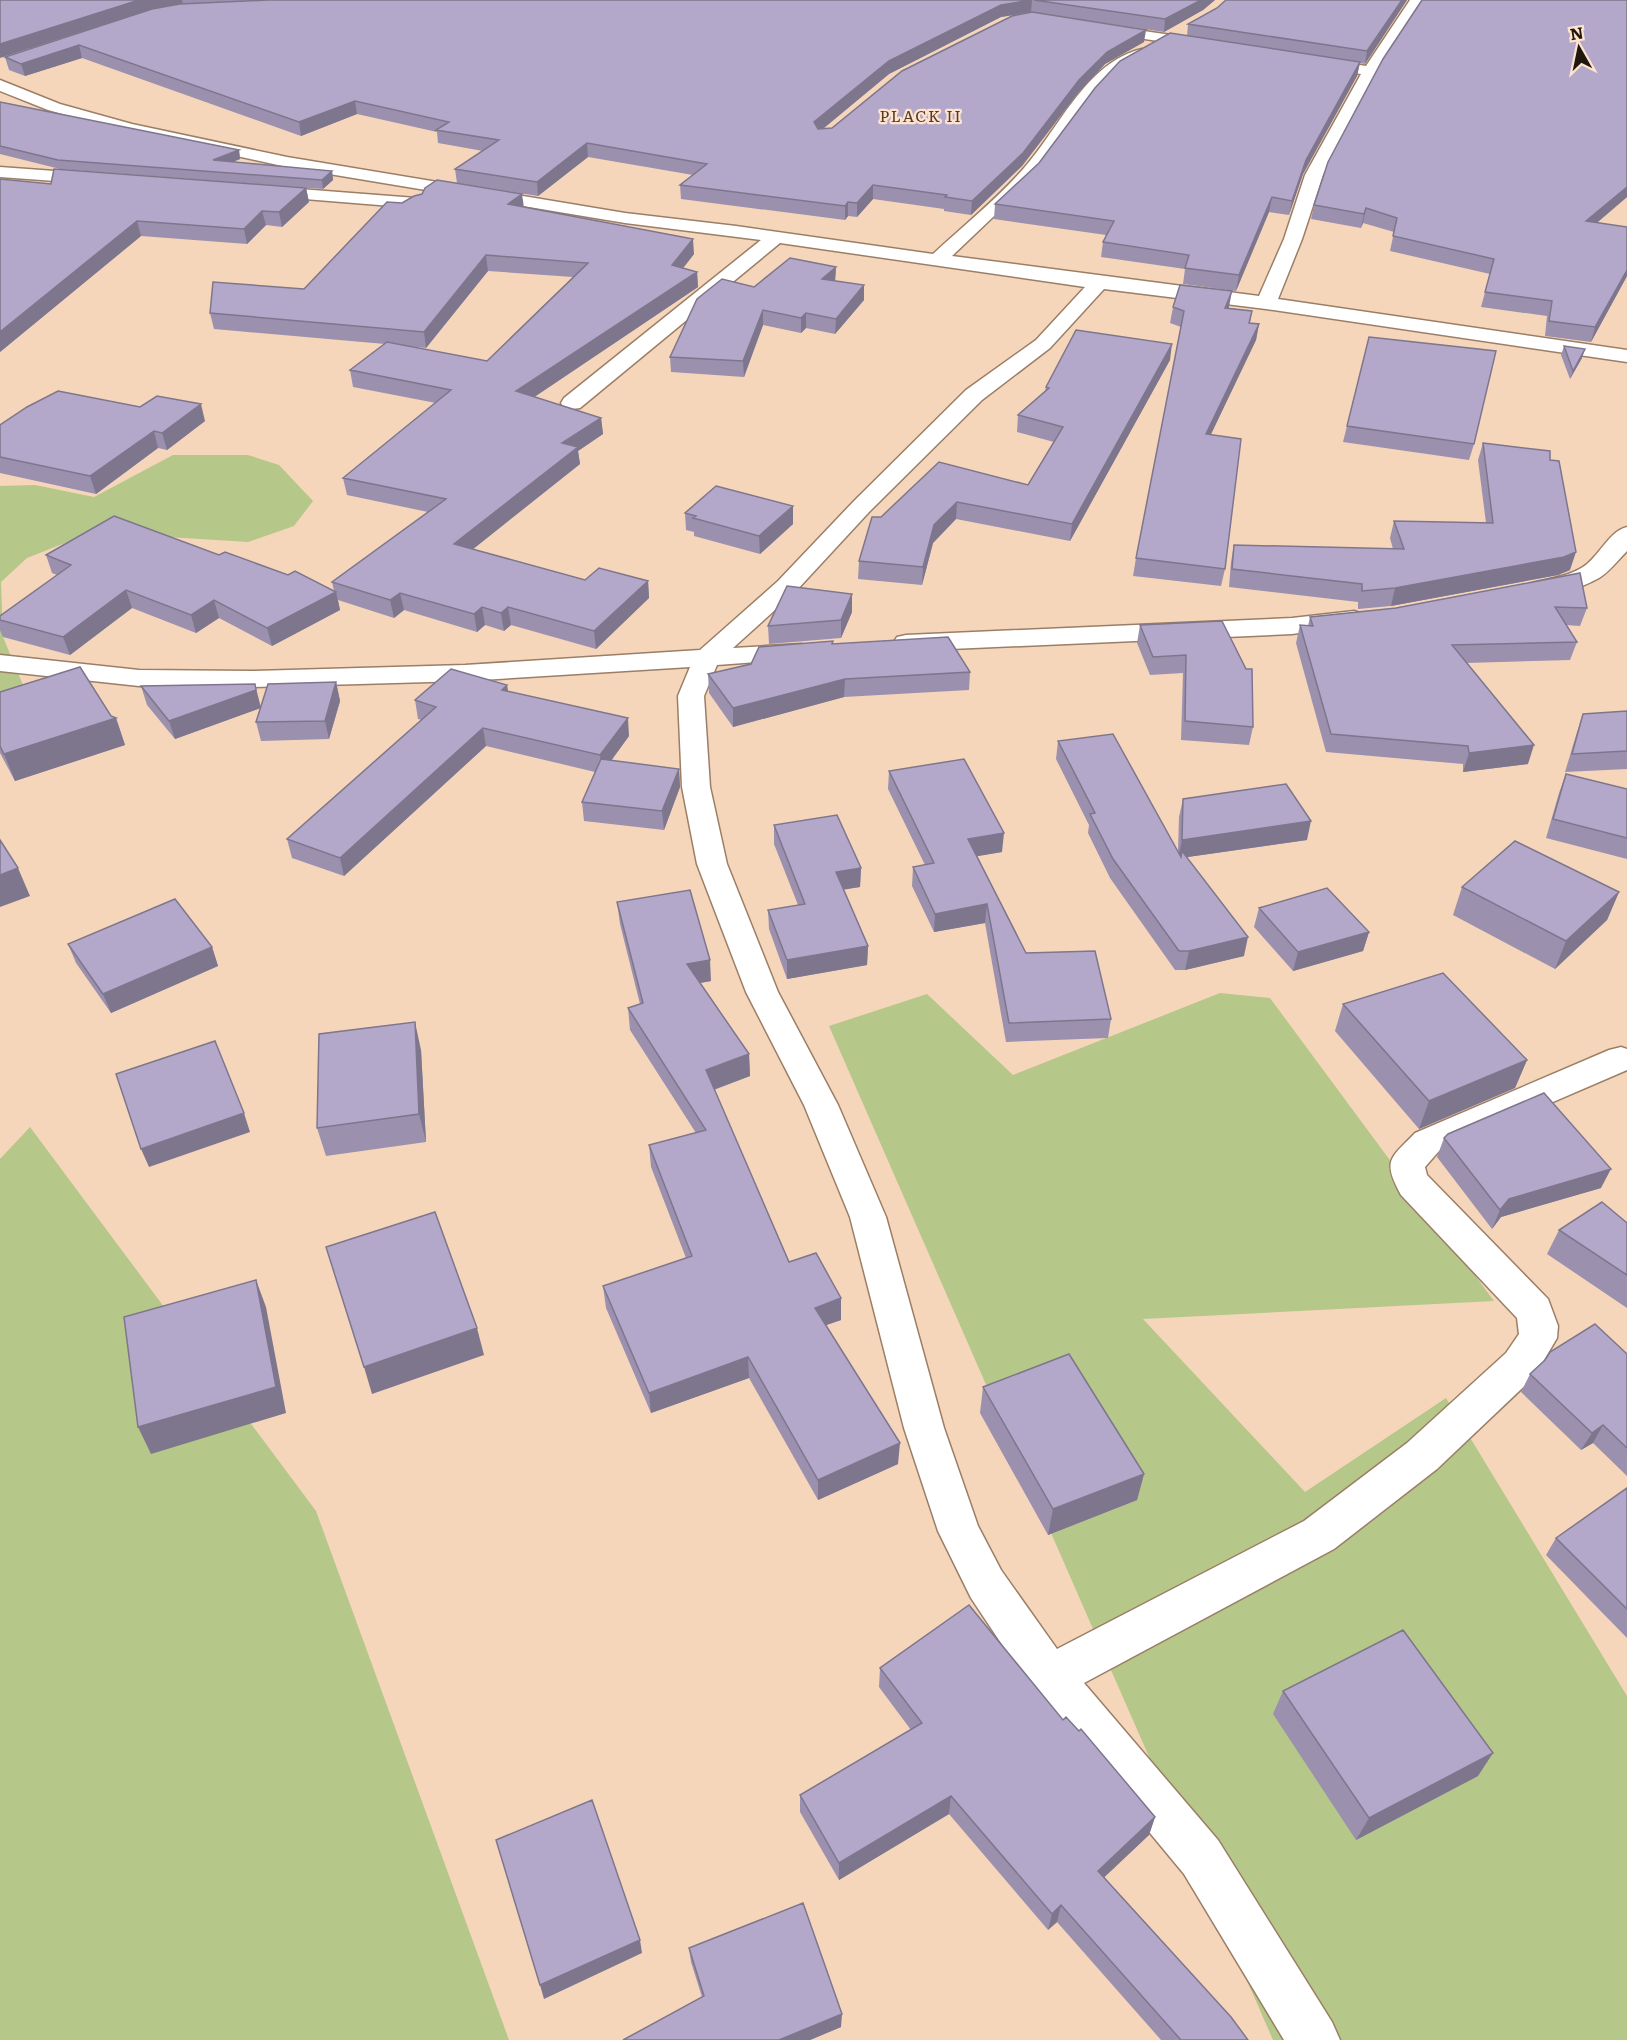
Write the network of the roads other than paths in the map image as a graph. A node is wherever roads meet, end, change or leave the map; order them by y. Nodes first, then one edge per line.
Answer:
1 (1417, 0) edge
2 (1086, 26) edge
3 (1189, 27) edge
4 (1169, 38) junction
5 (1216, 46) edge
6 (1299, 60) edge
7 (1370, 71) junction
8 (0, 85) edge
9 (0, 172) edge
10 (118, 181) edge
11 (248, 190) edge
12 (625, 218) junction
13 (776, 237) junction
14 (937, 260) junction
15 (1099, 284) junction
16 (1266, 303) junction
17 (1627, 356) edge
18 (572, 403) dead end
19 (1627, 534) edge
20 (1517, 594) edge
21 (1380, 617) edge
22 (880, 645) edge
23 (824, 650) edge
24 (706, 659) junction
25 (0, 663) edge
26 (1621, 1059) dead end
27 (1050, 1677) junction
28 (1314, 2040) edge

1 - 7 street
2 - 4 street
3 - 4 street
4 - 5 street
4 - 14 street
6 - 7 street
7 - 16 street
8 - 12 street
9 - 10 street
11 - 12 street
12 - 13 street
13 - 14 street
13 - 18 street
14 - 15 street
15 - 16 street
15 - 24 street
16 - 17 street
19 - 20 street
21 - 22 street
23 - 24 street
24 - 25 street
24 - 27 street
26 - 27 street
27 - 28 street

